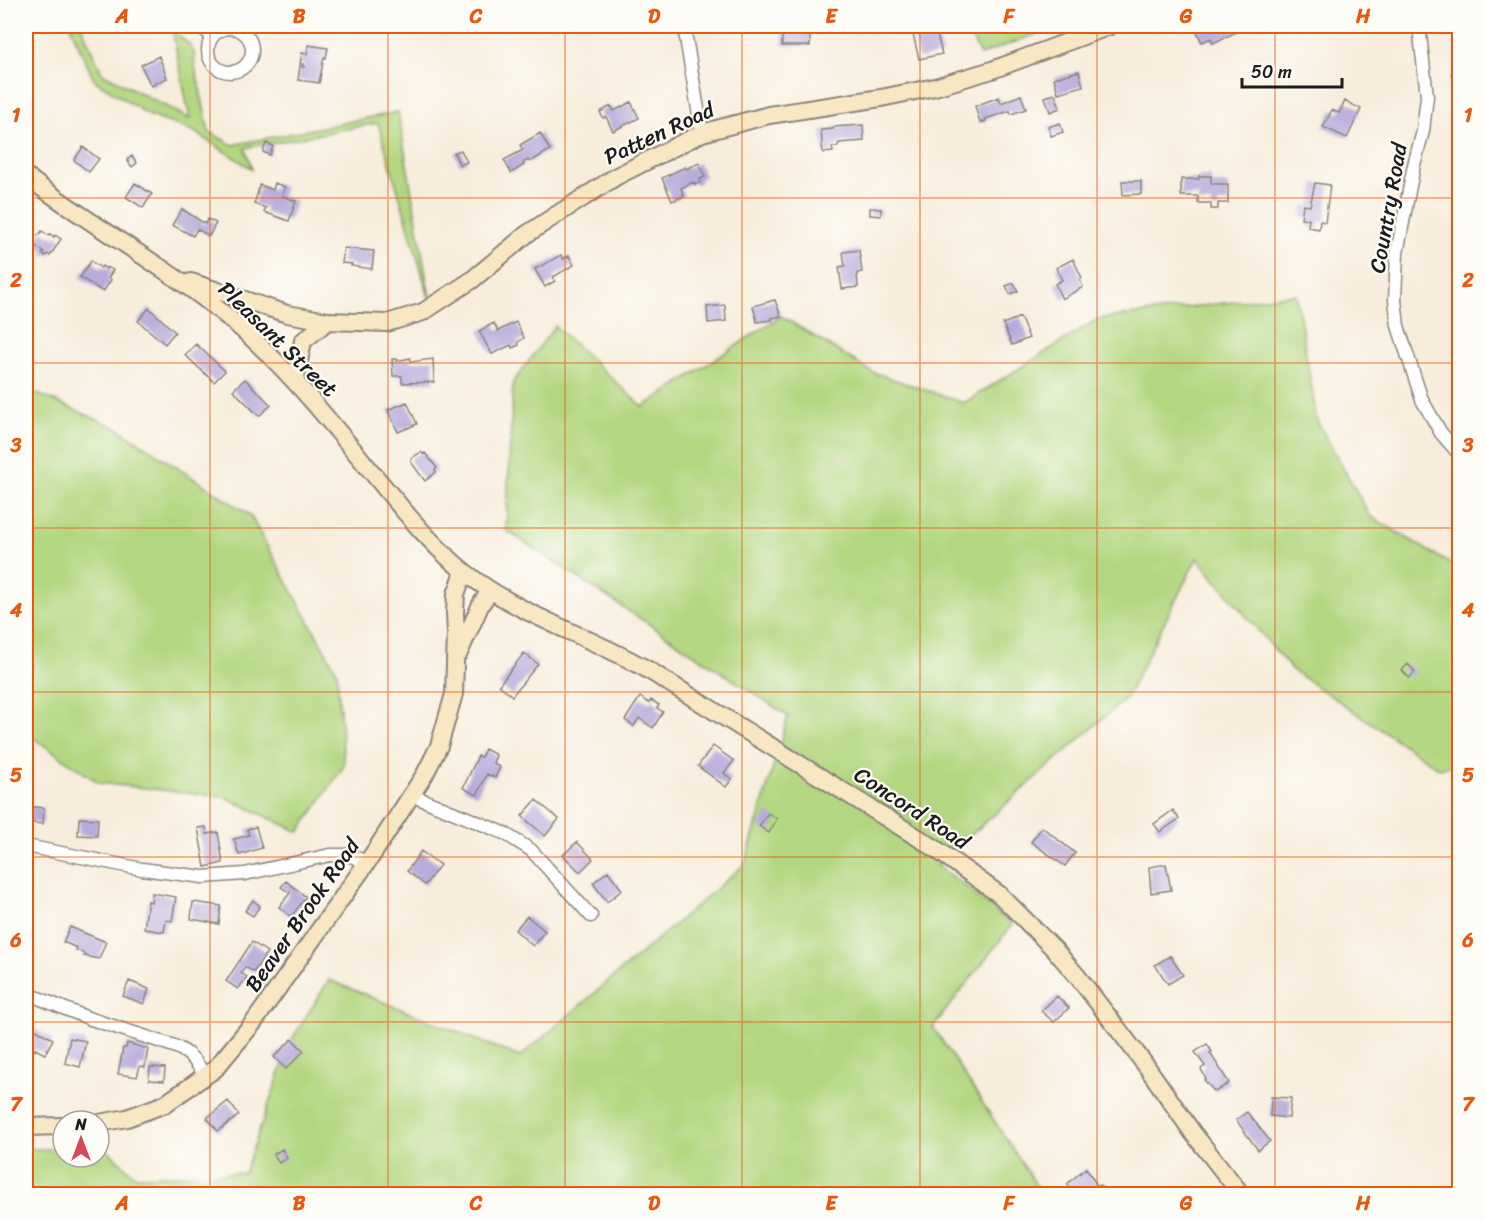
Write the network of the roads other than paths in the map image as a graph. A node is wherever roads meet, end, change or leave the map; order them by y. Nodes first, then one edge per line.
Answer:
1 (199, 26) edge
2 (684, 26) edge
3 (1110, 26) edge
4 (1419, 26) edge
5 (213, 36) dead end
6 (702, 133) junction
7 (26, 176) edge
8 (173, 276) junction
9 (327, 321) junction
10 (295, 382) junction
11 (1460, 454) edge
12 (464, 572) junction
13 (490, 591) junction
14 (456, 659) junction
15 (411, 795) junction
16 (26, 846) edge
17 (367, 862) junction
18 (591, 916) dead end
19 (26, 993) edge
20 (205, 1076) junction
21 (111, 1121) edge
22 (26, 1126) edge
23 (51, 1126) edge
24 (1241, 1194) edge

1 - 5 street
2 - 6 street
3 - 6 street, Patten Road
4 - 11 street, Country Road
6 - 9 street, Patten Road
7 - 8 street, Pleasant Street
8 - 9 street, Patten Road
8 - 10 street, Pleasant Street
9 - 10 street
10 - 12 street, Pleasant Street
12 - 13 street, Concord Road
12 - 14 street, Beaver Brook Road
13 - 14 street, Beaver Brook Road
13 - 24 street, Concord Road
14 - 15 street, Beaver Brook Road
15 - 17 street, Beaver Brook Road
15 - 18 street
16 - 17 street
17 - 20 street, Beaver Brook Road
19 - 20 street
20 - 21 street, Beaver Brook Road
22 - 23 street

